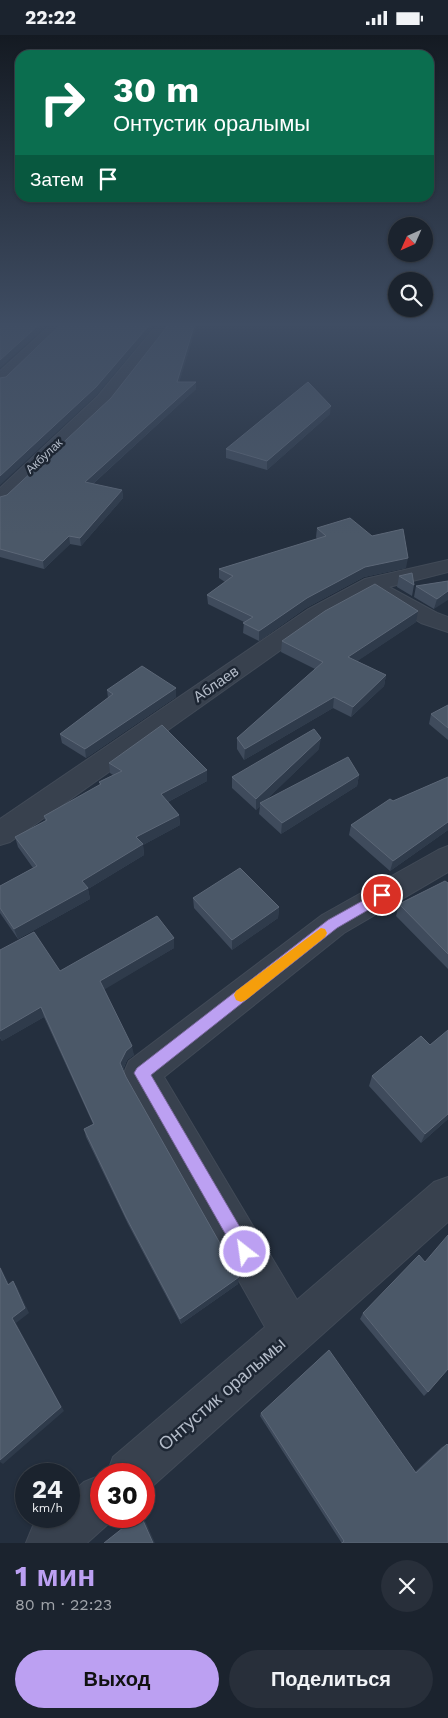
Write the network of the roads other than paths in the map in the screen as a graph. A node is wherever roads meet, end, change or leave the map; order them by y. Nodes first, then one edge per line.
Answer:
1 (109, 393) edge
2 (0, 498) edge
3 (448, 566) edge
4 (373, 584) junction
5 (448, 625) edge
6 (0, 834) edge
7 (448, 858) edge
8 (448, 1195) edge
9 (292, 1333) junction
10 (143, 1463) edge
11 (90, 1508) edge
12 (50, 1543) edge

1 - 2 street, Акбулак
3 - 4 street, Аблаев
4 - 5 street
4 - 6 street, Аблаев
7 - 9 street, Онтустик оралымы
8 - 9 street, Онтустик оралымы
9 - 10 street, Онтустик оралымы
11 - 12 street

